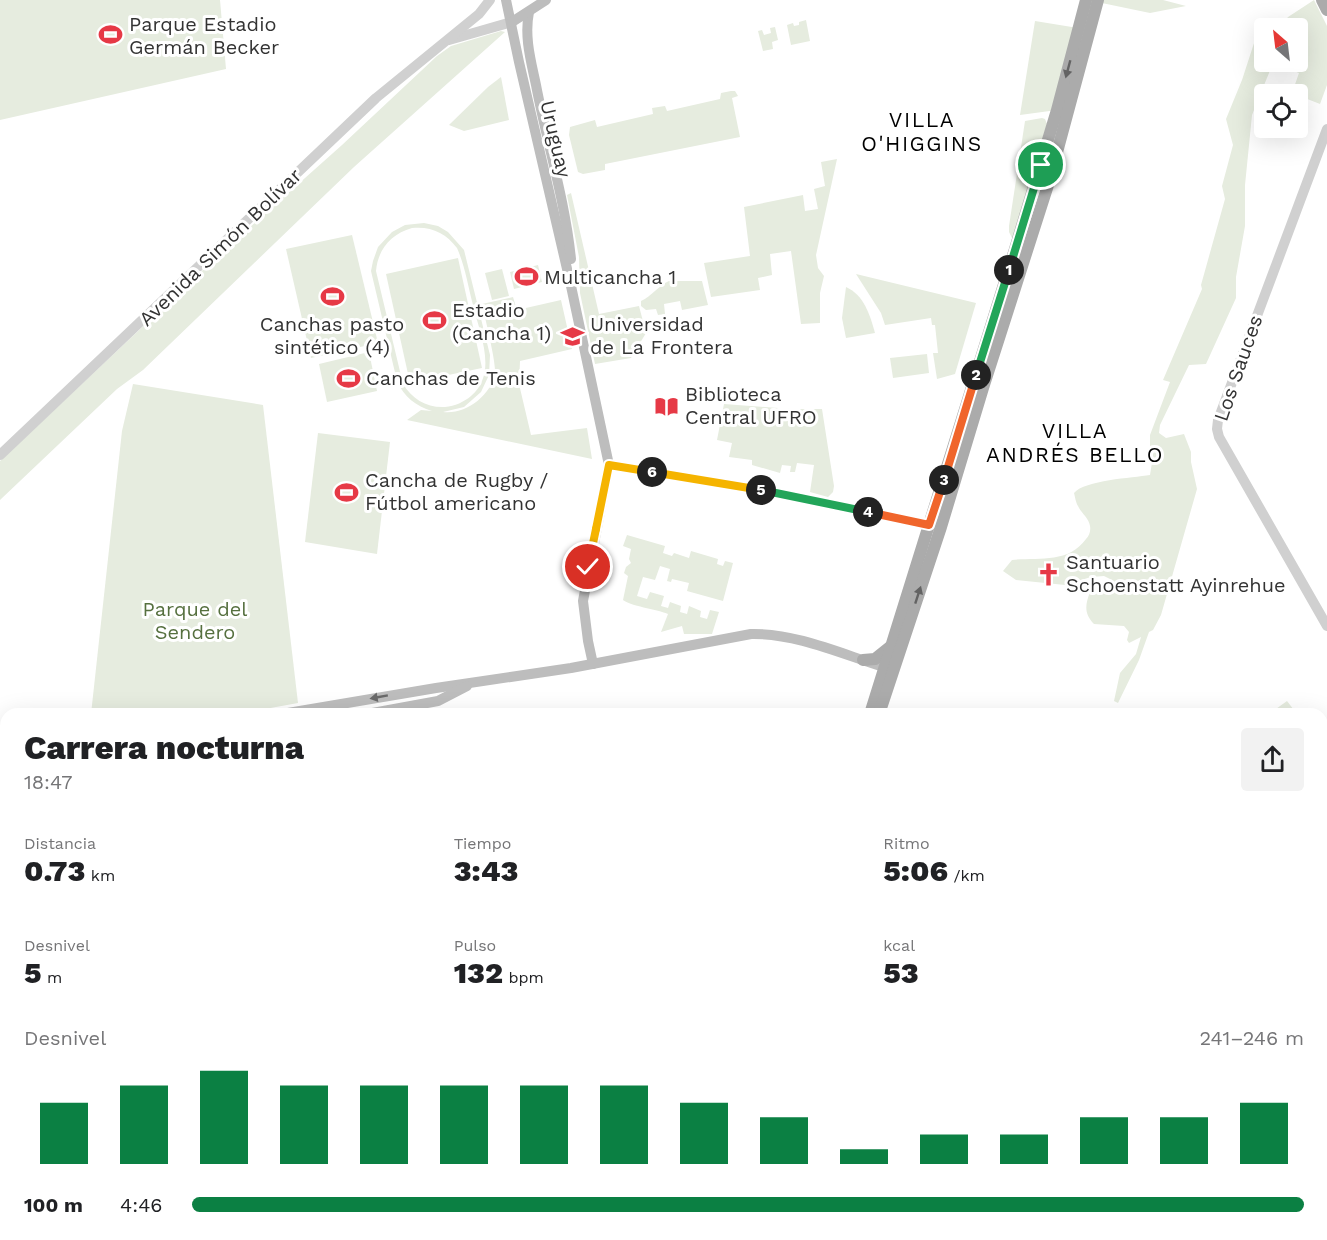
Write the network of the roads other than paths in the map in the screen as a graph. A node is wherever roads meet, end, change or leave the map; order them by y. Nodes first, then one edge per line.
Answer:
1 (490, 0) edge
2 (506, 0) edge
3 (1086, 0) edge
4 (1098, 0) edge
5 (1322, 0) edge
6 (542, 1) edge
7 (1327, 10) edge
8 (529, 12) junction
9 (514, 21) junction
10 (443, 42) junction
11 (528, 42) junction
12 (1327, 129) edge
13 (571, 286) junction
14 (0, 455) edge
15 (609, 465) junction
16 (935, 526) junction
17 (1327, 626) edge
18 (588, 641) junction
19 (890, 647) junction
20 (622, 658) junction
21 (862, 660) junction
22 (594, 667) junction
23 (571, 668) junction
24 (888, 669) junction
25 (546, 672) junction
26 (473, 683) junction
27 (319, 708) edge
28 (400, 708) edge
29 (872, 708) edge
30 (880, 708) edge

1 - 10 street, Avenida Simón Bolívar
2 - 9 main road, Uruguay
3 -> 16 main road
4 - 16 main road
5 - 7 main road
6 - 8 main road
8 - 9 main road
8 - 11 main road, Uruguay
9 - 10 street, Avenida Simón Bolívar
9 - 11 main road
9 - 13 main road, Uruguay
10 - 14 street, Avenida Simón Bolívar
11 - 13 main road, Uruguay
12 - 17 street, Los Sauces
13 - 15 main road, Uruguay
15 - 16 street
15 - 18 main road, Uruguay
16 - 19 main road
24 -> 16 main road
18 - 20 main road
18 - 22 main road, Uruguay
18 - 23 main road
19 - 21 main road
19 - 24 main road
20 - 21 main road
20 - 22 main road
21 - 24 main road
22 - 23 main road
22 - 25 main road
23 - 25 main road
24 - 29 main road
24 - 30 main road
25 - 26 main road
26 -> 27 main road
26 - 28 main road

